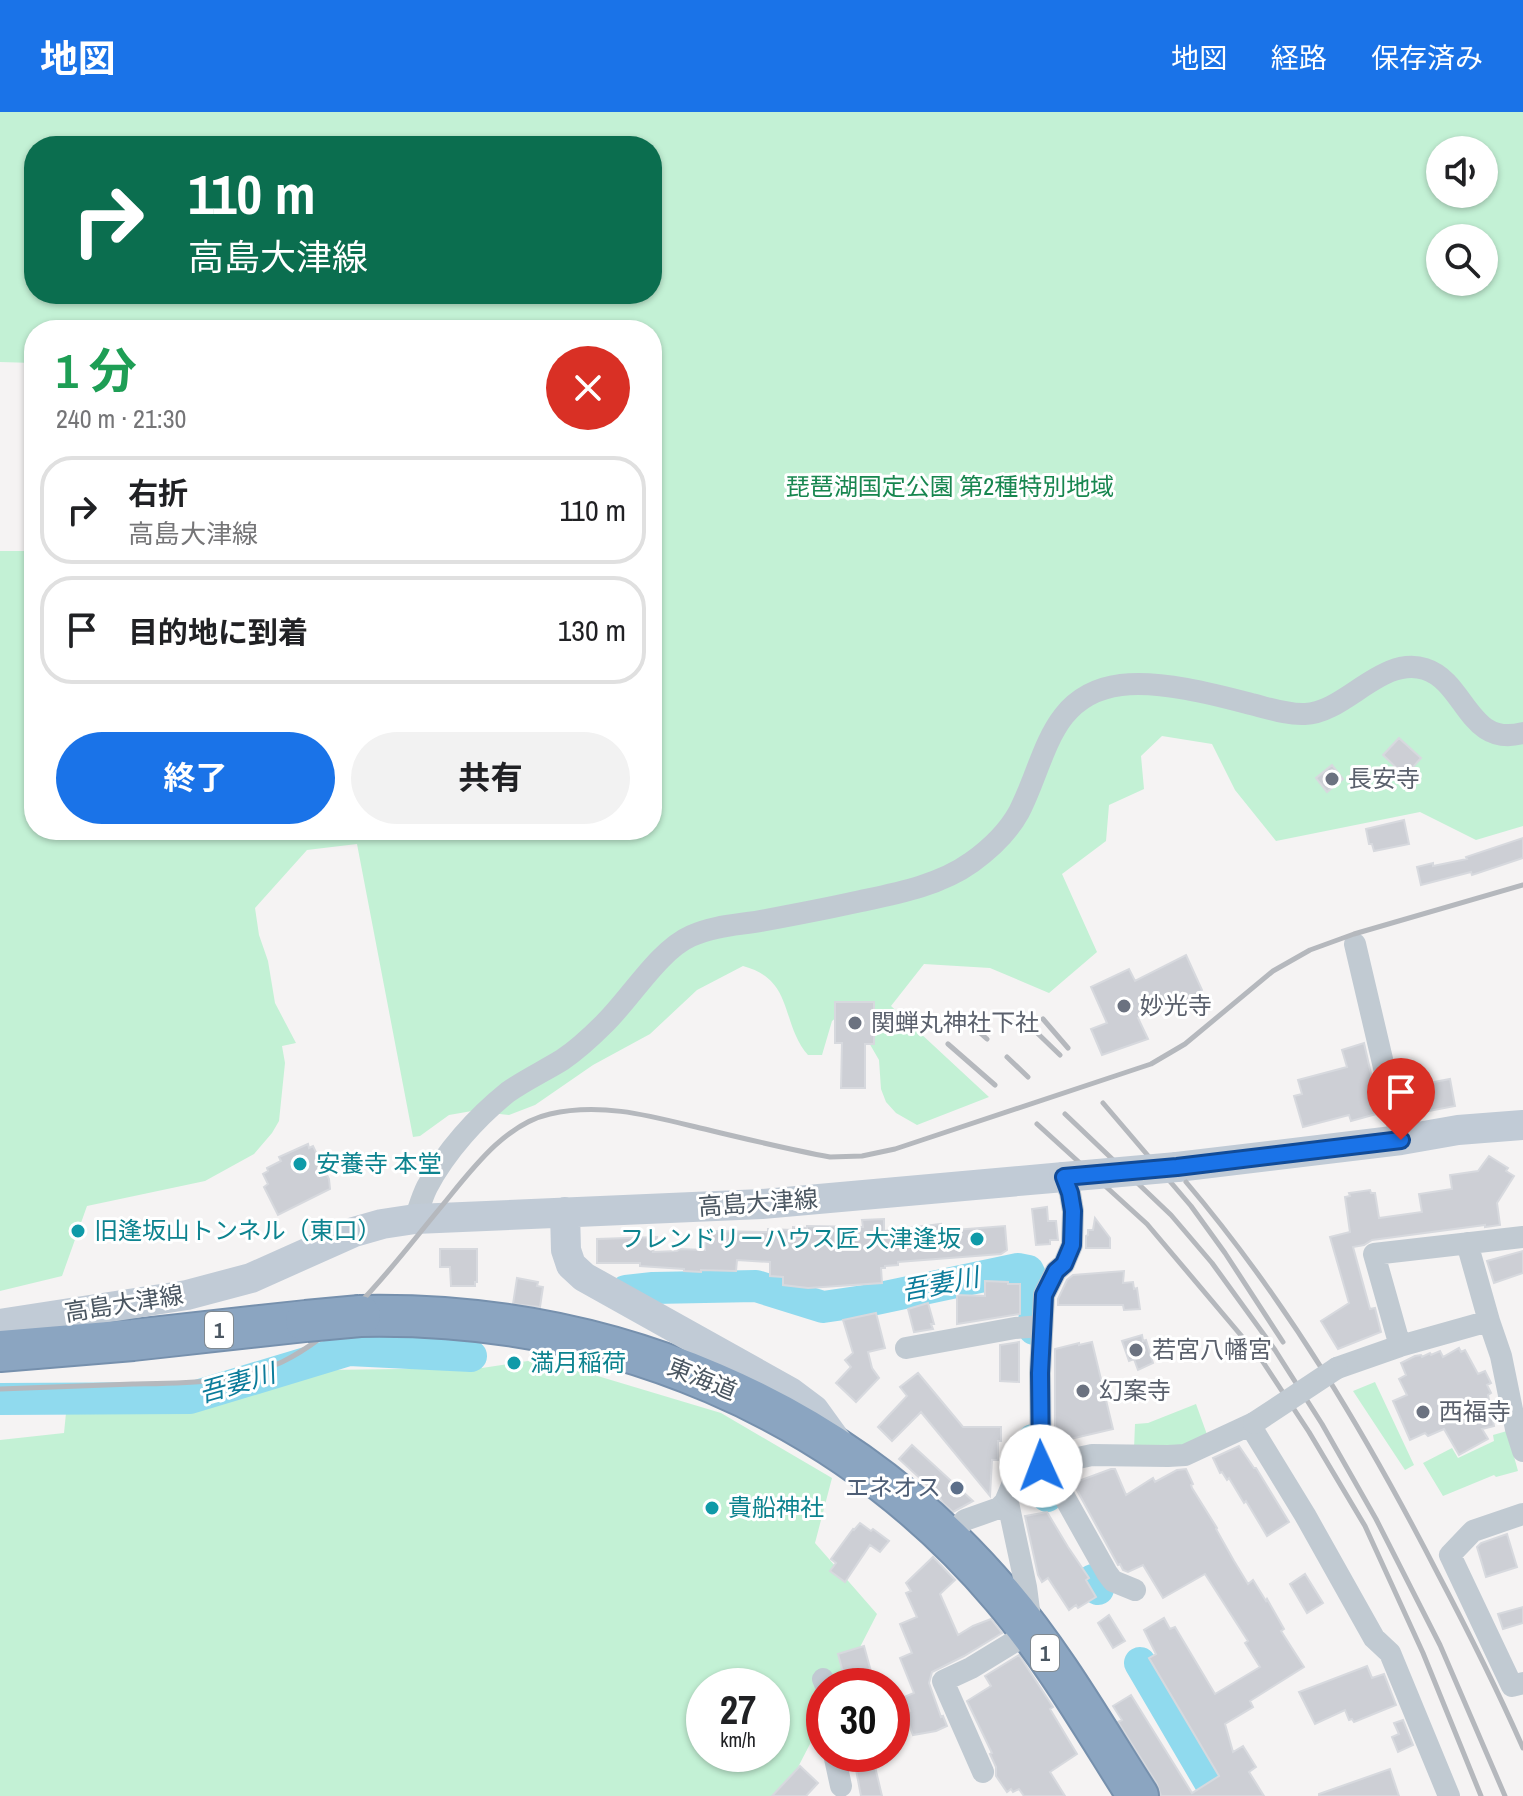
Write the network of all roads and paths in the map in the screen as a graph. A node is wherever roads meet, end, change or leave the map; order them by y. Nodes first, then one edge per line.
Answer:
1 (1523, 733) edge
2 (1355, 944) dead end
3 (1523, 1126) edge
4 (1401, 1140) junction
5 (1064, 1177) junction
6 (565, 1212) junction
7 (415, 1219) junction
8 (1523, 1237) edge
9 (1467, 1243) junction
10 (1489, 1321) junction
11 (1035, 1327) junction
12 (1, 1330) edge
13 (1400, 1346) junction
14 (906, 1348) dead end
15 (1252, 1424) junction
16 (1521, 1436) edge
17 (845, 1454) junction
18 (1040, 1467) junction
19 (1007, 1498) junction
20 (1523, 1514) edge
21 (948, 1538) junction
22 (1135, 1590) dead end
23 (1027, 1628) junction
24 (1523, 1683) edge
25 (838, 1772) edge
26 (983, 1772) dead end
27 (841, 1786) dead end
28 (1128, 1793) edge
29 (1449, 1796) edge

1 - 7 street
2 - 4 street
3 - 4 main road, 高島大津線
4 - 5 main road, 高島大津線, bridge
5 - 6 main road, 高島大津線
5 - 11 street
6 - 7 main road, 高島大津線
6 - 17 main road
7 - 12 main road, 高島大津線
8 - 9 street
9 - 10 street
9 - 13 street
10 - 13 street
10 - 16 street
11 - 14 street
11 - 18 street
12 - 17 highway, 東海道 / 1, bridge
13 - 15 street, bridge
15 - 18 street
15 - 29 street
17 - 21 highway, 東海道 / 1
18 - 19 street
18 - 22 street
19 - 21 street
19 - 23 street
20 - 24 street
21 - 23 highway, 東海道 / 1
23 - 26 street
23 - 28 highway, 東海道 / 1
25 - 27 street

